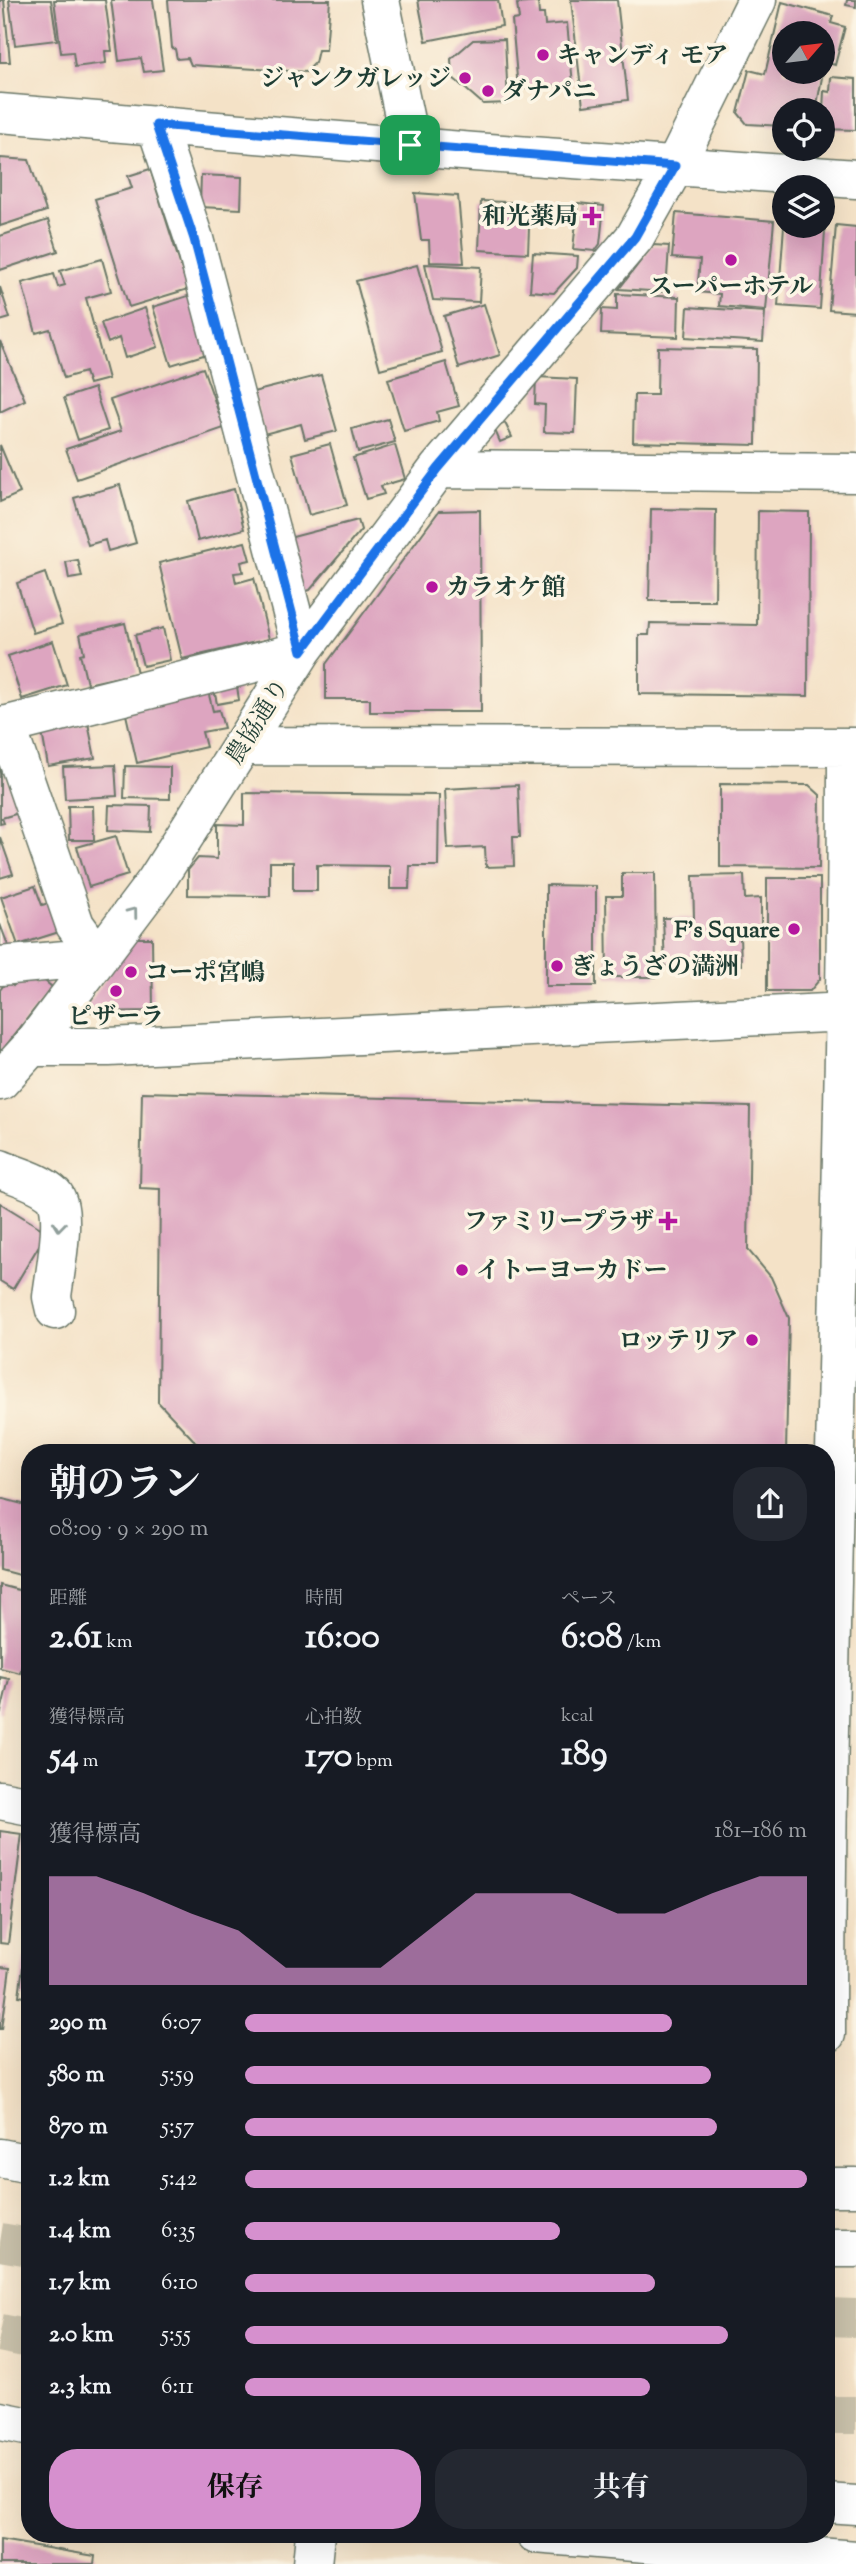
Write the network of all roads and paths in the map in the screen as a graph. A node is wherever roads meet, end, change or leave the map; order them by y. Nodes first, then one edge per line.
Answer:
1 (380, 0) edge
2 (757, 0) edge
3 (0, 113) edge
4 (156, 125) junction
5 (410, 145) junction
6 (675, 166) junction
7 (856, 179) edge
8 (438, 469) junction
9 (856, 473) edge
10 (302, 651) junction
11 (3, 726) edge
12 (242, 746) junction
13 (851, 748) edge
14 (98, 957) junction
15 (0, 966) edge
16 (847, 1012) junction
17 (31, 1047) junction
18 (0, 1081) edge
19 (0, 1168) edge
20 (55, 1310) dead end
21 (846, 1469) edge
22 (835, 1534) edge
23 (0, 1800) edge
24 (21, 1804) edge
25 (0, 2158) edge
26 (21, 2162) edge
27 (835, 2187) edge
28 (856, 2187) edge
29 (835, 2248) edge
30 (856, 2248) edge
31 (835, 2504) edge
32 (856, 2505) edge
33 (314, 2543) edge
34 (564, 2543) edge
35 (594, 2552) edge
36 (856, 2560) edge
37 (312, 2564) edge

1 - 5 street
2 - 6 street, 農協通り
3 - 4 street
4 - 5 street
4 - 10 street
5 - 6 street
6 - 7 street
6 - 8 street, 農協通り
8 - 9 street
8 - 10 street, 農協通り
10 - 11 street
10 - 12 street, 農協通り
11 - 14 street
12 - 13 street
14 -> 12 street, 農協通り
13 - 16 street
14 - 15 street
14 - 17 street, 農協通り
16 - 17 street
16 - 21 street
17 - 18 street, 農協通り
19 -> 20 street
21 - 22 street
23 - 24 street
25 - 26 street
27 - 28 street
29 - 30 street
31 - 32 street
33 - 37 street
34 - 35 street
35 - 36 street

